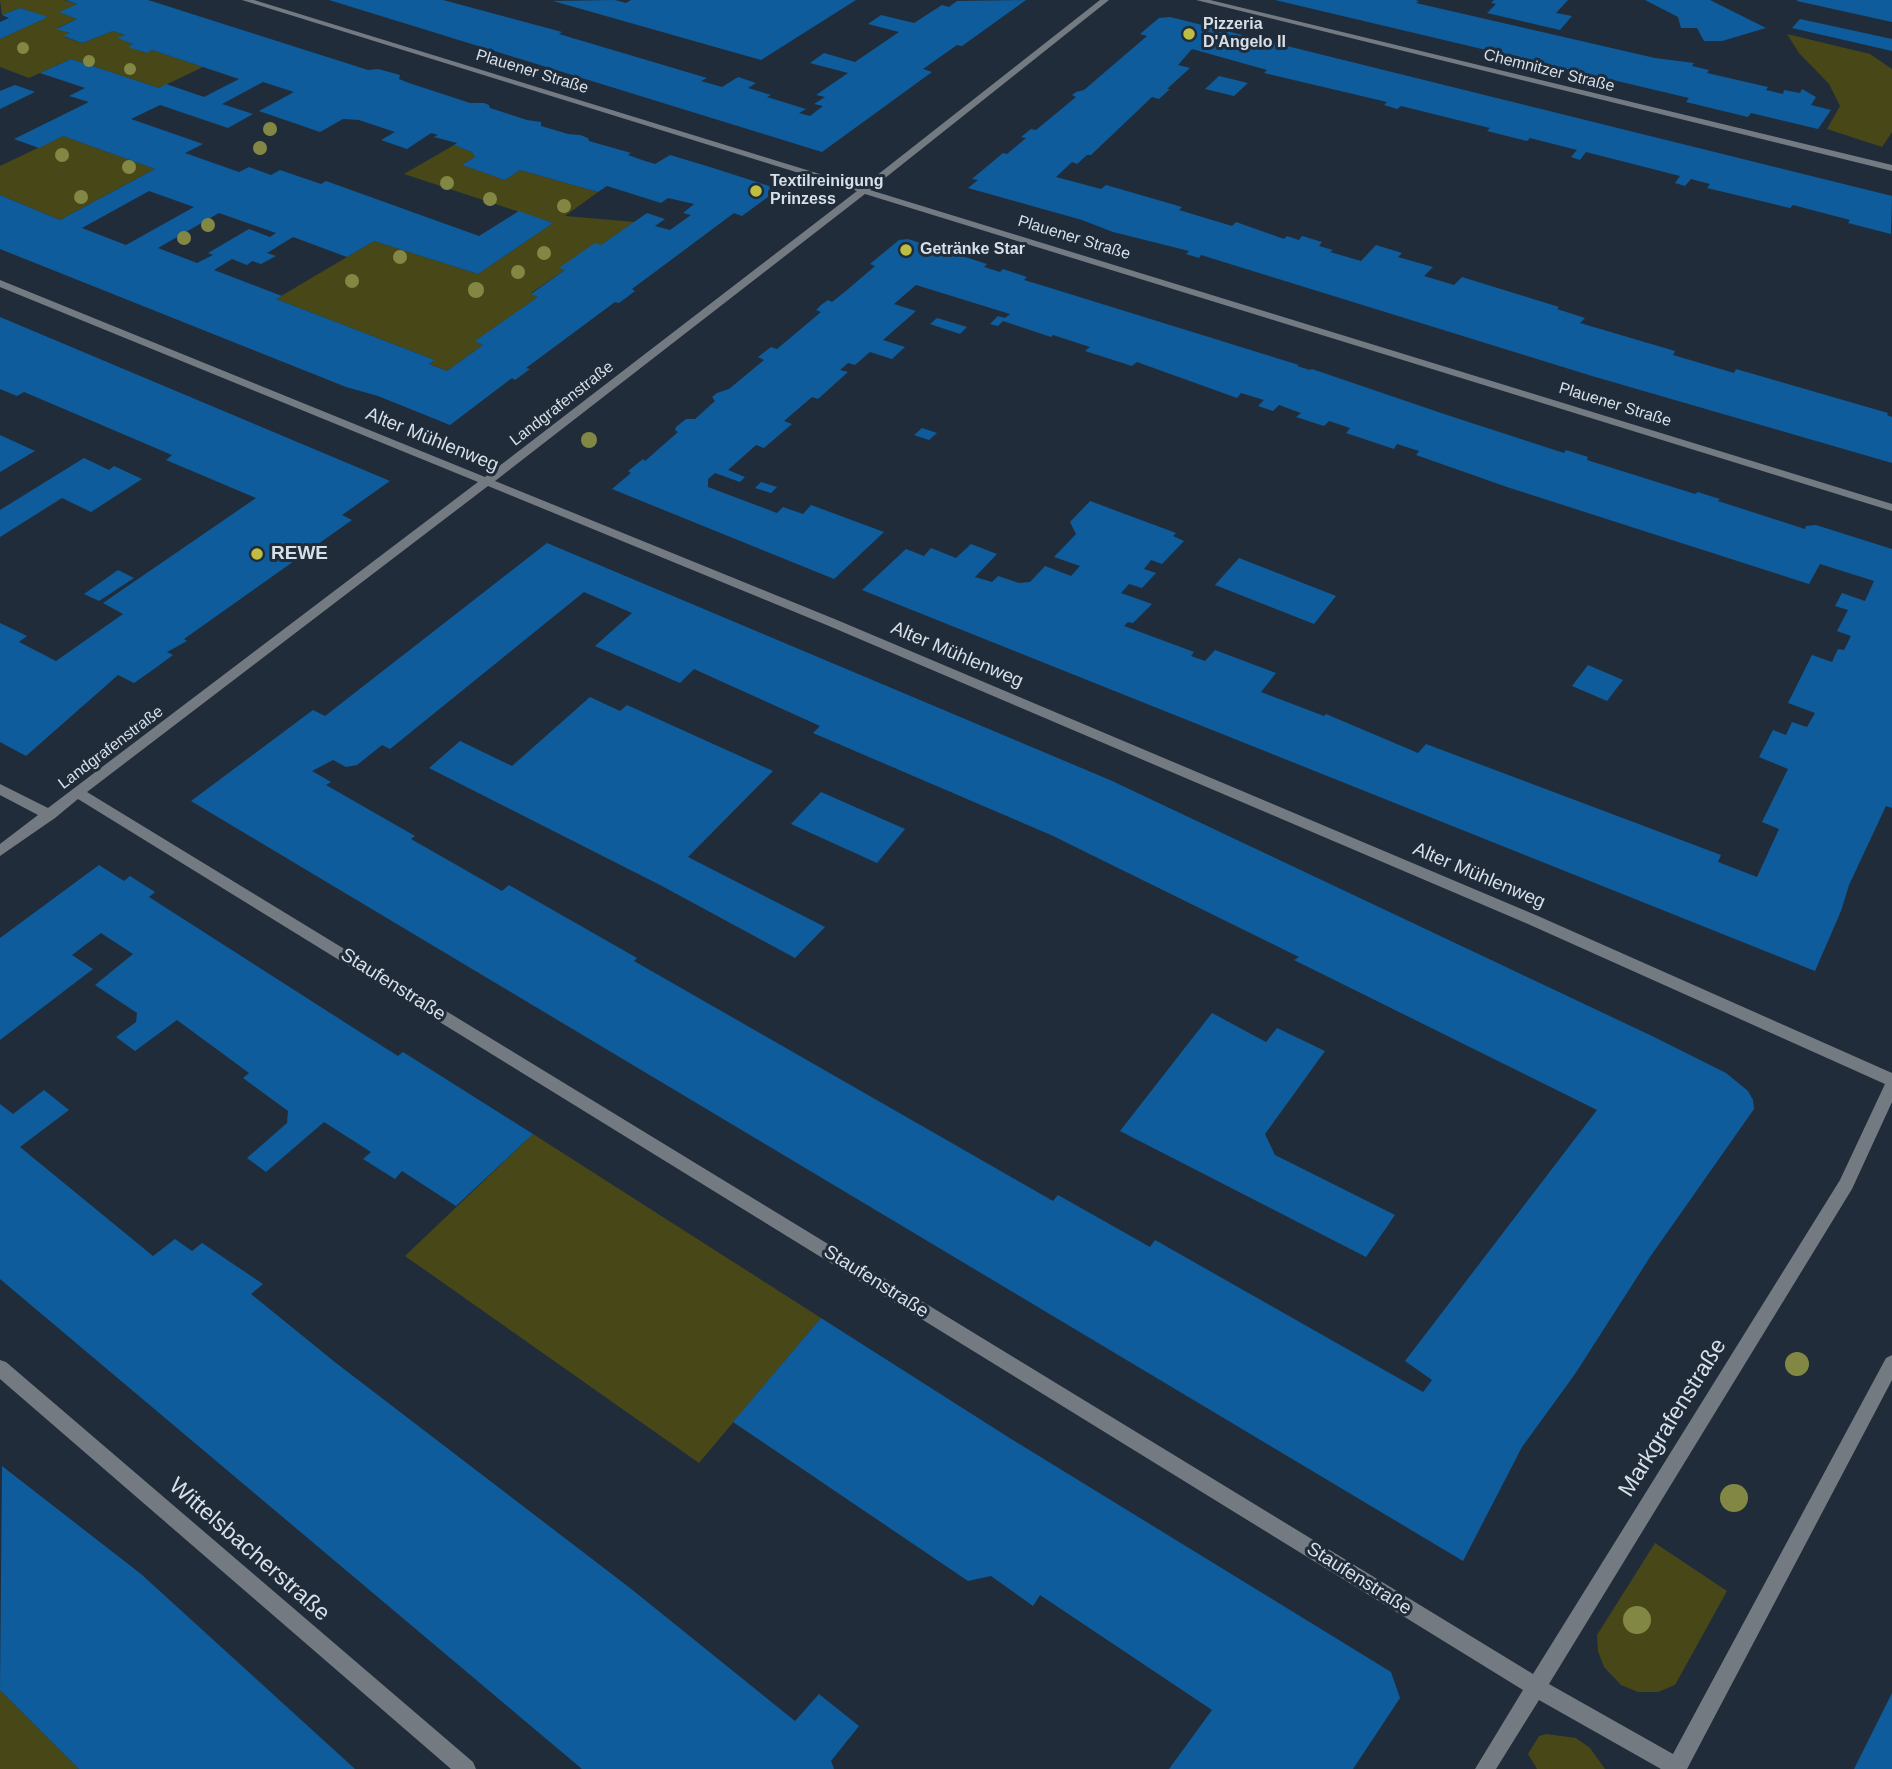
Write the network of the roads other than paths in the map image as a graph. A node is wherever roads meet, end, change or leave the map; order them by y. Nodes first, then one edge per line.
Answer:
1 (246, 0) edge
2 (1105, 0) edge
3 (1200, 0) edge
4 (1892, 168) edge
5 (863, 191) junction
6 (0, 283) edge
7 (486, 482) junction
8 (1892, 508) edge
9 (0, 789) edge
10 (78, 793) junction
11 (50, 815) junction
12 (0, 851) edge
13 (1892, 1080) edge
14 (1892, 1086) edge
15 (1892, 1363) edge
16 (0, 1368) edge
17 (1537, 1688) junction
18 (1676, 1768) edge
19 (466, 1769) edge
20 (1485, 1769) edge

1 - 5 street, Plauener Straße
2 - 5 street, Landgrafenstraße
3 - 4 street, Chemnitzer Straße
5 - 7 street, Landgrafenstraße
5 - 8 street, Plauener Straße
6 - 7 street, Alter Mühlenweg
7 - 10 street, Landgrafenstraße
7 - 13 street, Alter Mühlenweg
9 - 11 street
10 - 11 street, Landgrafenstraße
10 - 17 street, Staufenstraße
11 - 12 street, Landgrafenstraße
14 - 17 street, Markgrafenstraße
15 - 18 street
16 - 19 street, Wittelsbacherstraße
17 - 18 street, Staufenstraße
17 - 20 street, Markgrafenstraße

